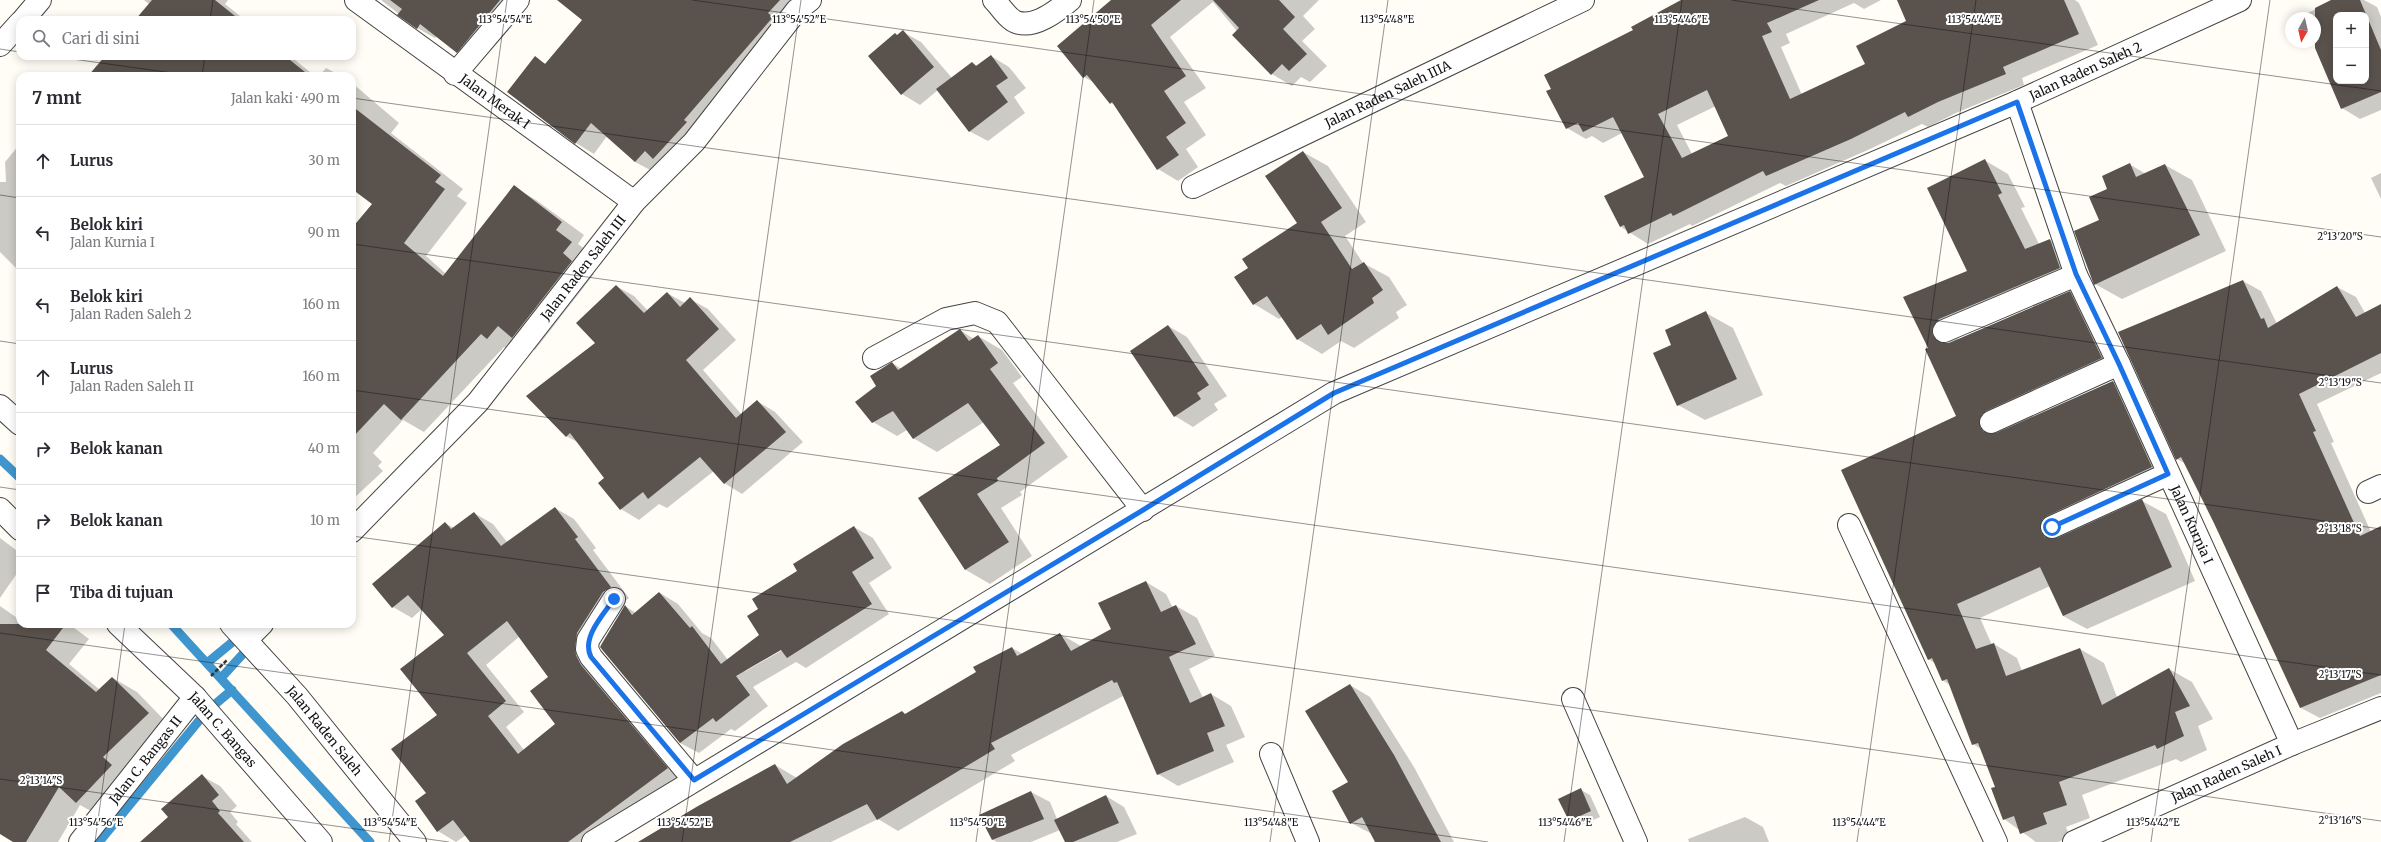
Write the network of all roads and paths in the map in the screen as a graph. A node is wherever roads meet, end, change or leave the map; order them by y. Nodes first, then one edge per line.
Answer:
1 (40, 0) edge
2 (356, 0) edge
3 (518, 0) edge
4 (810, 0) edge
5 (994, 0) edge
6 (1070, 0) edge
7 (1583, 0) edge
8 (2240, 0) edge
9 (26, 16) edge
10 (16, 27) edge
11 (0, 45) edge
12 (455, 74) junction
13 (2017, 102) junction
14 (1193, 187) dead end
15 (634, 202) junction
16 (2076, 274) junction
17 (1944, 331) dead end
18 (874, 358) dead end
19 (2119, 364) junction
20 (0, 406) edge
21 (16, 420) edge
22 (1991, 422) dead end
23 (2168, 474) junction
24 (0, 509) edge
25 (1143, 510) junction
26 (16, 525) edge
27 (1849, 526) dead end
28 (356, 527) edge
29 (2052, 527) dead end
30 (614, 599) dead end
31 (123, 628) edge
32 (235, 628) edge
33 (258, 628) edge
34 (246, 640) junction
35 (230, 657) dead end
36 (201, 688) junction
37 (1573, 699) dead end
38 (2381, 708) edge
39 (2292, 744) junction
40 (1271, 754) dead end
41 (694, 780) junction
42 (80, 842) edge
43 (321, 842) edge
44 (415, 842) edge
45 (593, 842) edge
46 (1308, 842) edge
47 (1636, 842) edge
48 (1996, 842) edge
49 (2074, 842) edge

1 - 9 street
2 - 12 street, Jalan Merak I
3 - 12 street
4 - 15 street, Jalan Raden Saleh III
5 - 6 street
7 - 14 street, Jalan Raden Saleh IIIA
8 - 13 street, Jalan Raden Saleh 2
10 - 11 street
12 - 15 street, Jalan Merak I
13 - 16 street, Jalan Kurnia I
13 - 25 street, Jalan Raden Saleh 2
15 - 28 street, Jalan Raden Saleh III
16 - 17 street
16 - 19 street, Jalan Kurnia I
18 - 25 street
19 - 22 street
19 - 23 street, Jalan Kurnia I
20 - 21 street
23 - 29 street
23 - 39 street, Jalan Kurnia I
24 - 26 street
25 - 41 street, Jalan Raden Saleh 2
27 - 48 street
30 - 41 street
31 - 36 street, Jalan C. Bangas
32 - 34 street, Jalan Raden Saleh
33 - 34 street
34 - 44 street, Jalan Raden Saleh
35 - 36 path
36 - 42 street, Jalan C. Bangas II
36 - 43 street, Jalan C. Bangas
37 - 47 street
38 - 39 street, Jalan Raden Saleh I
39 - 49 street, Jalan Raden Saleh I
40 - 46 street
41 - 45 street, Jalan Raden Saleh 2

